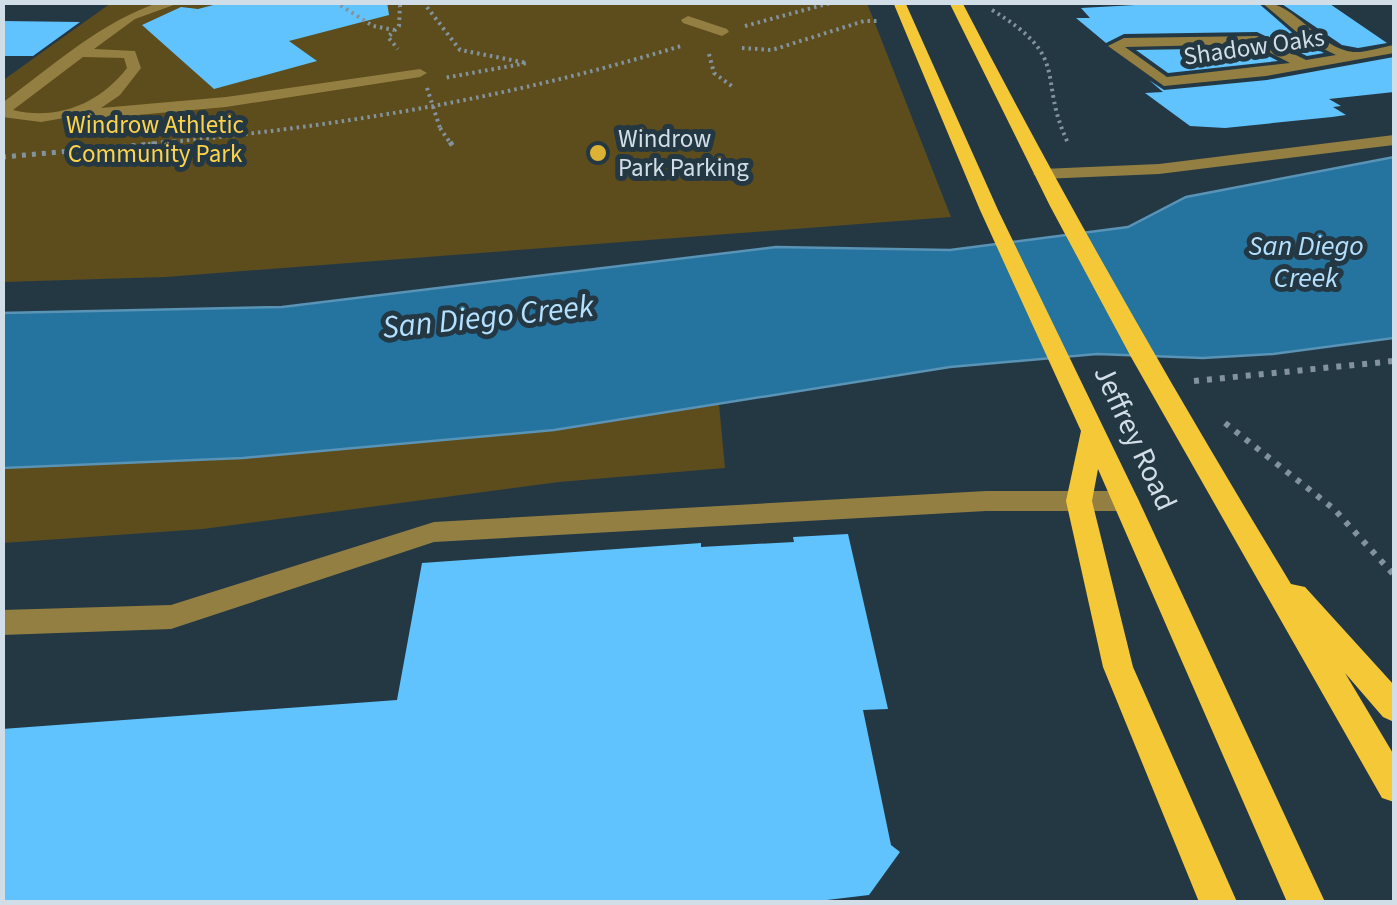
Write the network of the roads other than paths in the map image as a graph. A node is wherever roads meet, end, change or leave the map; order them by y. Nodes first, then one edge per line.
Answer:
1 (176, 2) edge
2 (898, 2) edge
3 (956, 2) edge
4 (1267, 2) edge
5 (688, 20) dead end
6 (722, 32) dead end
7 (1394, 49) edge
8 (78, 53) junction
9 (1351, 56) junction
10 (1304, 65) junction
11 (424, 80) road end
12 (2, 111) edge
13 (83, 111) junction
14 (1394, 140) edge
15 (1042, 174) junction
16 (1093, 431) junction
17 (1079, 501) junction
18 (1126, 501) junction
19 (1258, 555) junction
20 (2, 623) edge
21 (1394, 707) edge
22 (1394, 786) edge
23 (1218, 902) edge
24 (1306, 902) edge

1 - 8 street
2 - 16 main road, Jeffrey Road
3 - 15 main road, Jeffrey Road
4 - 9 street, Shadow Oaks
5 - 6 street
7 - 9 street, Shadow Oaks
8 - 12 street
8 - 13 street
9 - 10 street, Shadow Oaks
10 - 10 street, Shadow Oaks
11 - 13 street
12 - 13 street
14 - 15 street
15 - 19 main road, Jeffrey Road
16 - 17 main road
16 - 18 main road, Jeffrey Road
17 - 18 street
17 - 20 street
17 - 23 main road
18 - 24 main road, Jeffrey Road
19 - 21 main road
19 - 22 main road, Jeffrey Road

